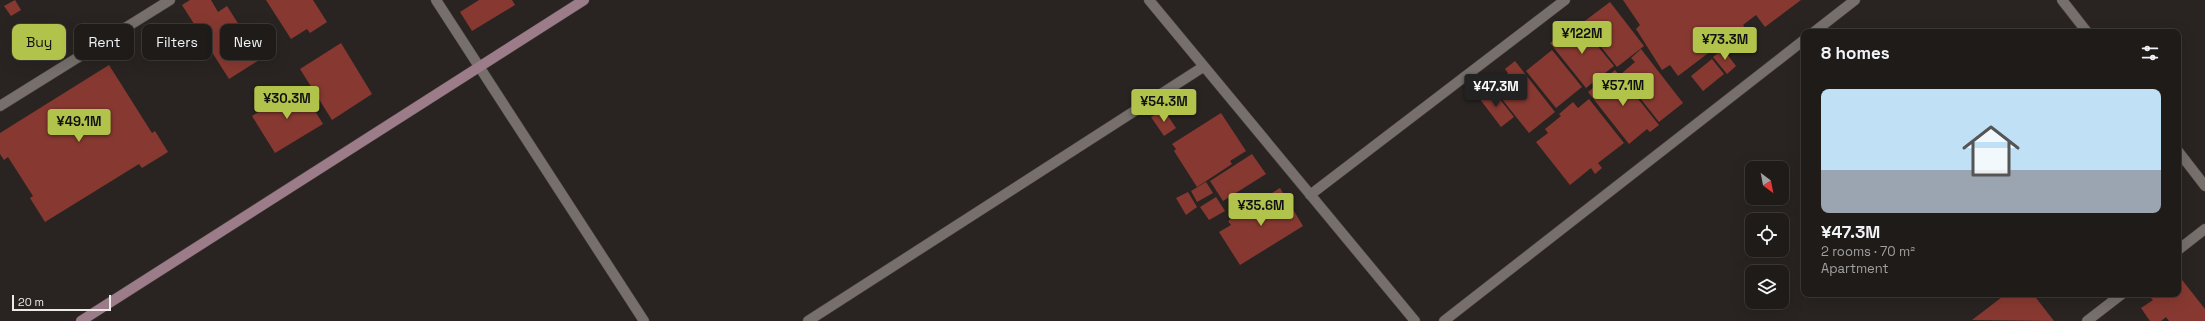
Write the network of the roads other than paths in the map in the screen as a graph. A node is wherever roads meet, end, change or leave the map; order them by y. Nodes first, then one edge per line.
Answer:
1 (170, 0) edge
2 (436, 0) edge
3 (584, 0) edge
4 (1149, 0) edge
5 (1565, 0) edge
6 (1855, 0) edge
7 (2062, 0) edge
8 (1818, 29) edge
9 (2085, 29) edge
10 (1801, 42) edge
11 (480, 67) junction
12 (1203, 67) junction
13 (0, 106) edge
14 (2181, 155) edge
15 (2205, 186) edge
16 (1310, 195) junction
17 (2205, 229) edge
18 (2181, 248) edge
19 (2118, 297) edge
20 (81, 321) edge
21 (644, 321) edge
22 (808, 321) edge
23 (1415, 321) edge
24 (1444, 321) edge
25 (2087, 321) edge

1 - 13 street
2 - 11 street
3 - 11 street
4 - 12 street
5 - 16 street
6 - 8 street
7 - 9 street
10 - 24 street
11 - 20 street
11 - 21 street
12 - 16 street
12 - 22 street
14 - 15 street
16 - 23 street
17 - 18 street
19 - 25 street

